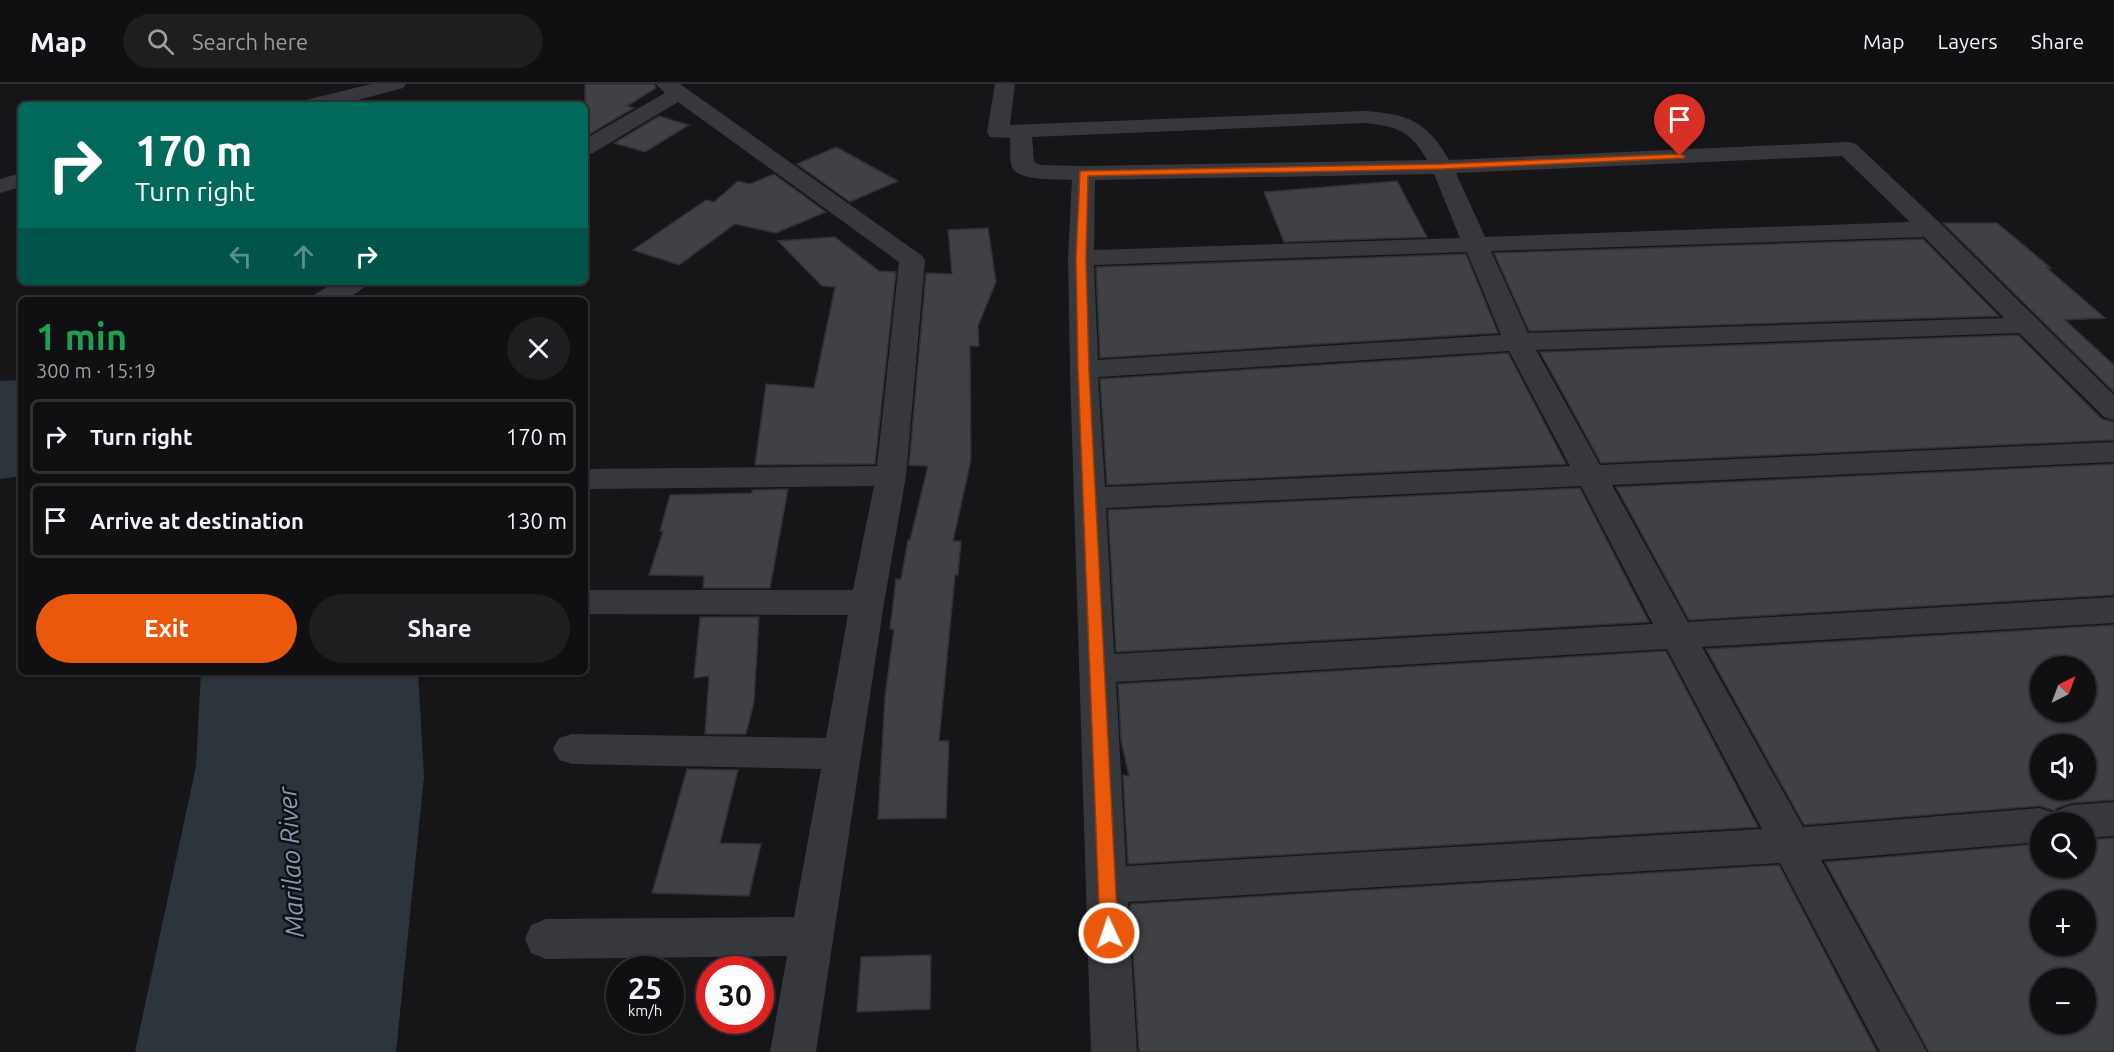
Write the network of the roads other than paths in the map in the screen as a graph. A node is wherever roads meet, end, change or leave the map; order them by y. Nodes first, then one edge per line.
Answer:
1 (396, 84) edge
2 (1005, 84) edge
3 (673, 89) edge
4 (326, 102) edge
5 (1022, 132) junction
6 (588, 146) edge
7 (1442, 167) junction
8 (1084, 173) junction
9 (18, 181) edge
10 (0, 186) edge
11 (1932, 229) junction
12 (1477, 246) junction
13 (1081, 258) junction
14 (350, 285) edge
15 (329, 297) edge
16 (2025, 325) junction
17 (1518, 342) junction
18 (1083, 369) junction
19 (2114, 411) edge
20 (2114, 452) edge
21 (891, 476) junction
22 (1591, 477) junction
23 (588, 479) edge
24 (1090, 498) junction
25 (588, 602) edge
26 (867, 603) junction
27 (2114, 610) edge
28 (1678, 637) junction
29 (1098, 669) junction
30 (572, 749) dead end
31 (842, 754) junction
32 (2114, 819) edge
33 (2096, 820) edge
34 (2030, 826) edge
35 (1791, 845) junction
36 (1107, 885) junction
37 (813, 936) junction
38 (546, 939) dead end
39 (793, 1052) edge
40 (1114, 1052) edge
41 (1904, 1052) edge

1 - 4 street
2 - 5 street
3 - 6 street
3 - 21 street
5 - 7 street
5 - 8 street
7 - 8 street
7 - 11 street
7 - 12 street
8 - 13 street
9 - 10 street
11 - 12 street
11 - 16 street
12 - 13 street
12 - 17 street
13 - 18 street
14 - 15 street
16 - 17 street
16 - 19 street
17 - 18 street
17 - 22 street
18 - 24 street
20 - 22 street
21 - 23 street
21 - 26 street
22 - 24 street
22 - 28 street
24 - 29 street
25 - 26 street
26 - 31 street
27 - 28 street
28 - 29 street
28 - 35 street
29 - 36 street
30 - 31 street
31 - 37 street
32 - 33 street
34 - 35 street
35 - 36 street
35 - 41 street
36 - 40 street
37 - 38 street
37 - 39 street

